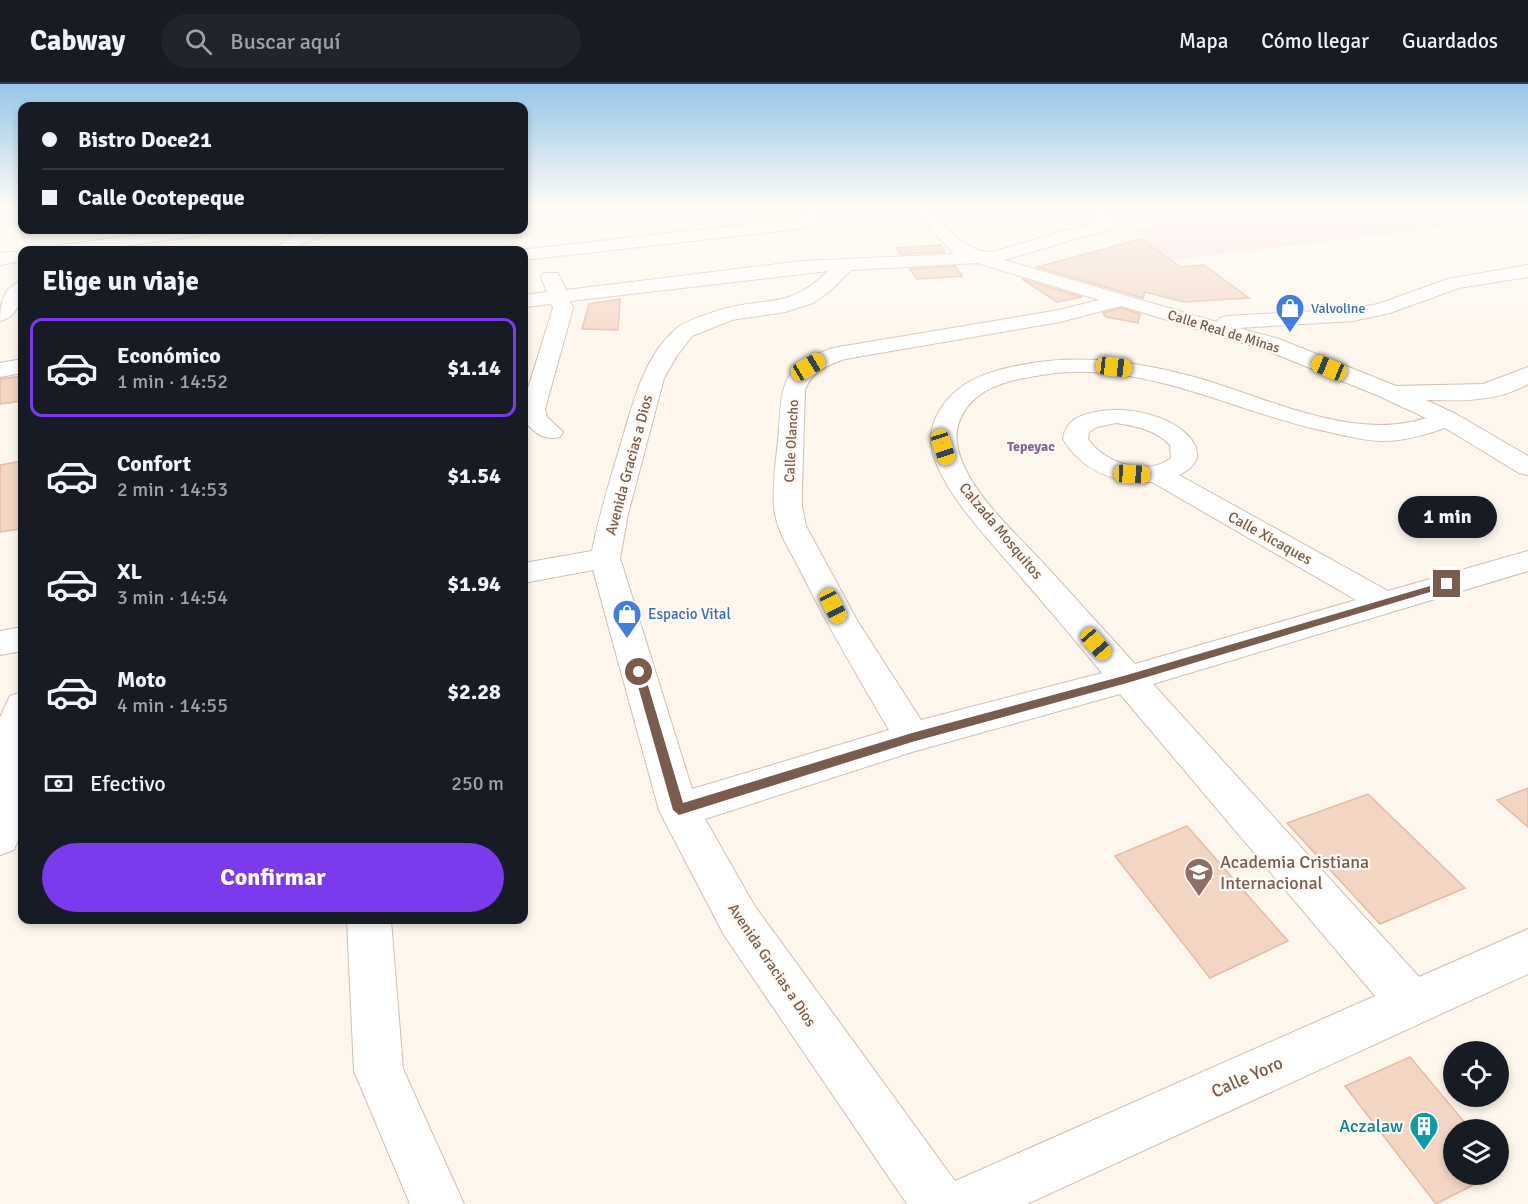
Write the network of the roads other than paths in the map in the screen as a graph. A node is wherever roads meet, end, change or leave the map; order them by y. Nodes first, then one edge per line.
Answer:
1 (536, 260) edge
2 (919, 260) edge
3 (986, 260) edge
4 (1013, 260) edge
5 (847, 263) junction
6 (1528, 271) edge
7 (1035, 275) junction
8 (18, 292) edge
9 (559, 296) junction
10 (528, 300) edge
11 (1122, 300) junction
12 (0, 315) edge
13 (1204, 323) junction
14 (18, 367) edge
15 (0, 370) edge
16 (1528, 374) edge
17 (1387, 391) junction
18 (1447, 419) junction
19 (550, 432) dead end
20 (1528, 467) edge
21 (1156, 474) dead end
22 (605, 558) junction
23 (1528, 561) edge
24 (528, 572) edge
25 (1383, 602) junction
26 (18, 640) edge
27 (0, 643) edge
28 (1127, 679) junction
29 (18, 717) edge
30 (912, 738) junction
31 (0, 767) edge
32 (18, 785) edge
33 (679, 810) junction
34 (0, 837) edge
35 (369, 924) edge
36 (1528, 951) edge
37 (1411, 1003) junction
38 (437, 1204) edge
39 (939, 1204) edge
40 (966, 1204) edge

1 - 9 street
2 - 5 street
3 - 7 street, Calle Real de Minas
4 - 7 street
5 - 9 street
5 - 22 street, Avenida Gracias a Dios
6 - 13 street
7 - 11 street, Calle Real de Minas
8 - 12 street
9 - 10 street
9 - 19 street
11 - 13 street, Calle Real de Minas
11 - 30 street, Calle Olancho
13 - 17 street, Calle Real de Minas
14 - 15 street
16 - 17 street
17 - 18 street, Calle Real de Minas
18 - 20 street, Calle Real de Minas
18 - 28 street, Calzada Mosquitos
21 - 25 street, Calle Xicaques
22 - 24 street
22 - 33 street, Avenida Gracias a Dios
23 - 25 street
25 - 28 street
26 - 27 street
28 - 30 street
28 - 37 street, Calzada Mosquitos
29 - 31 street
30 - 33 street
32 - 34 street
33 - 39 street, Avenida Gracias a Dios
35 - 38 street
36 - 37 street, Calle Yoro
37 - 40 street, Calle Yoro

